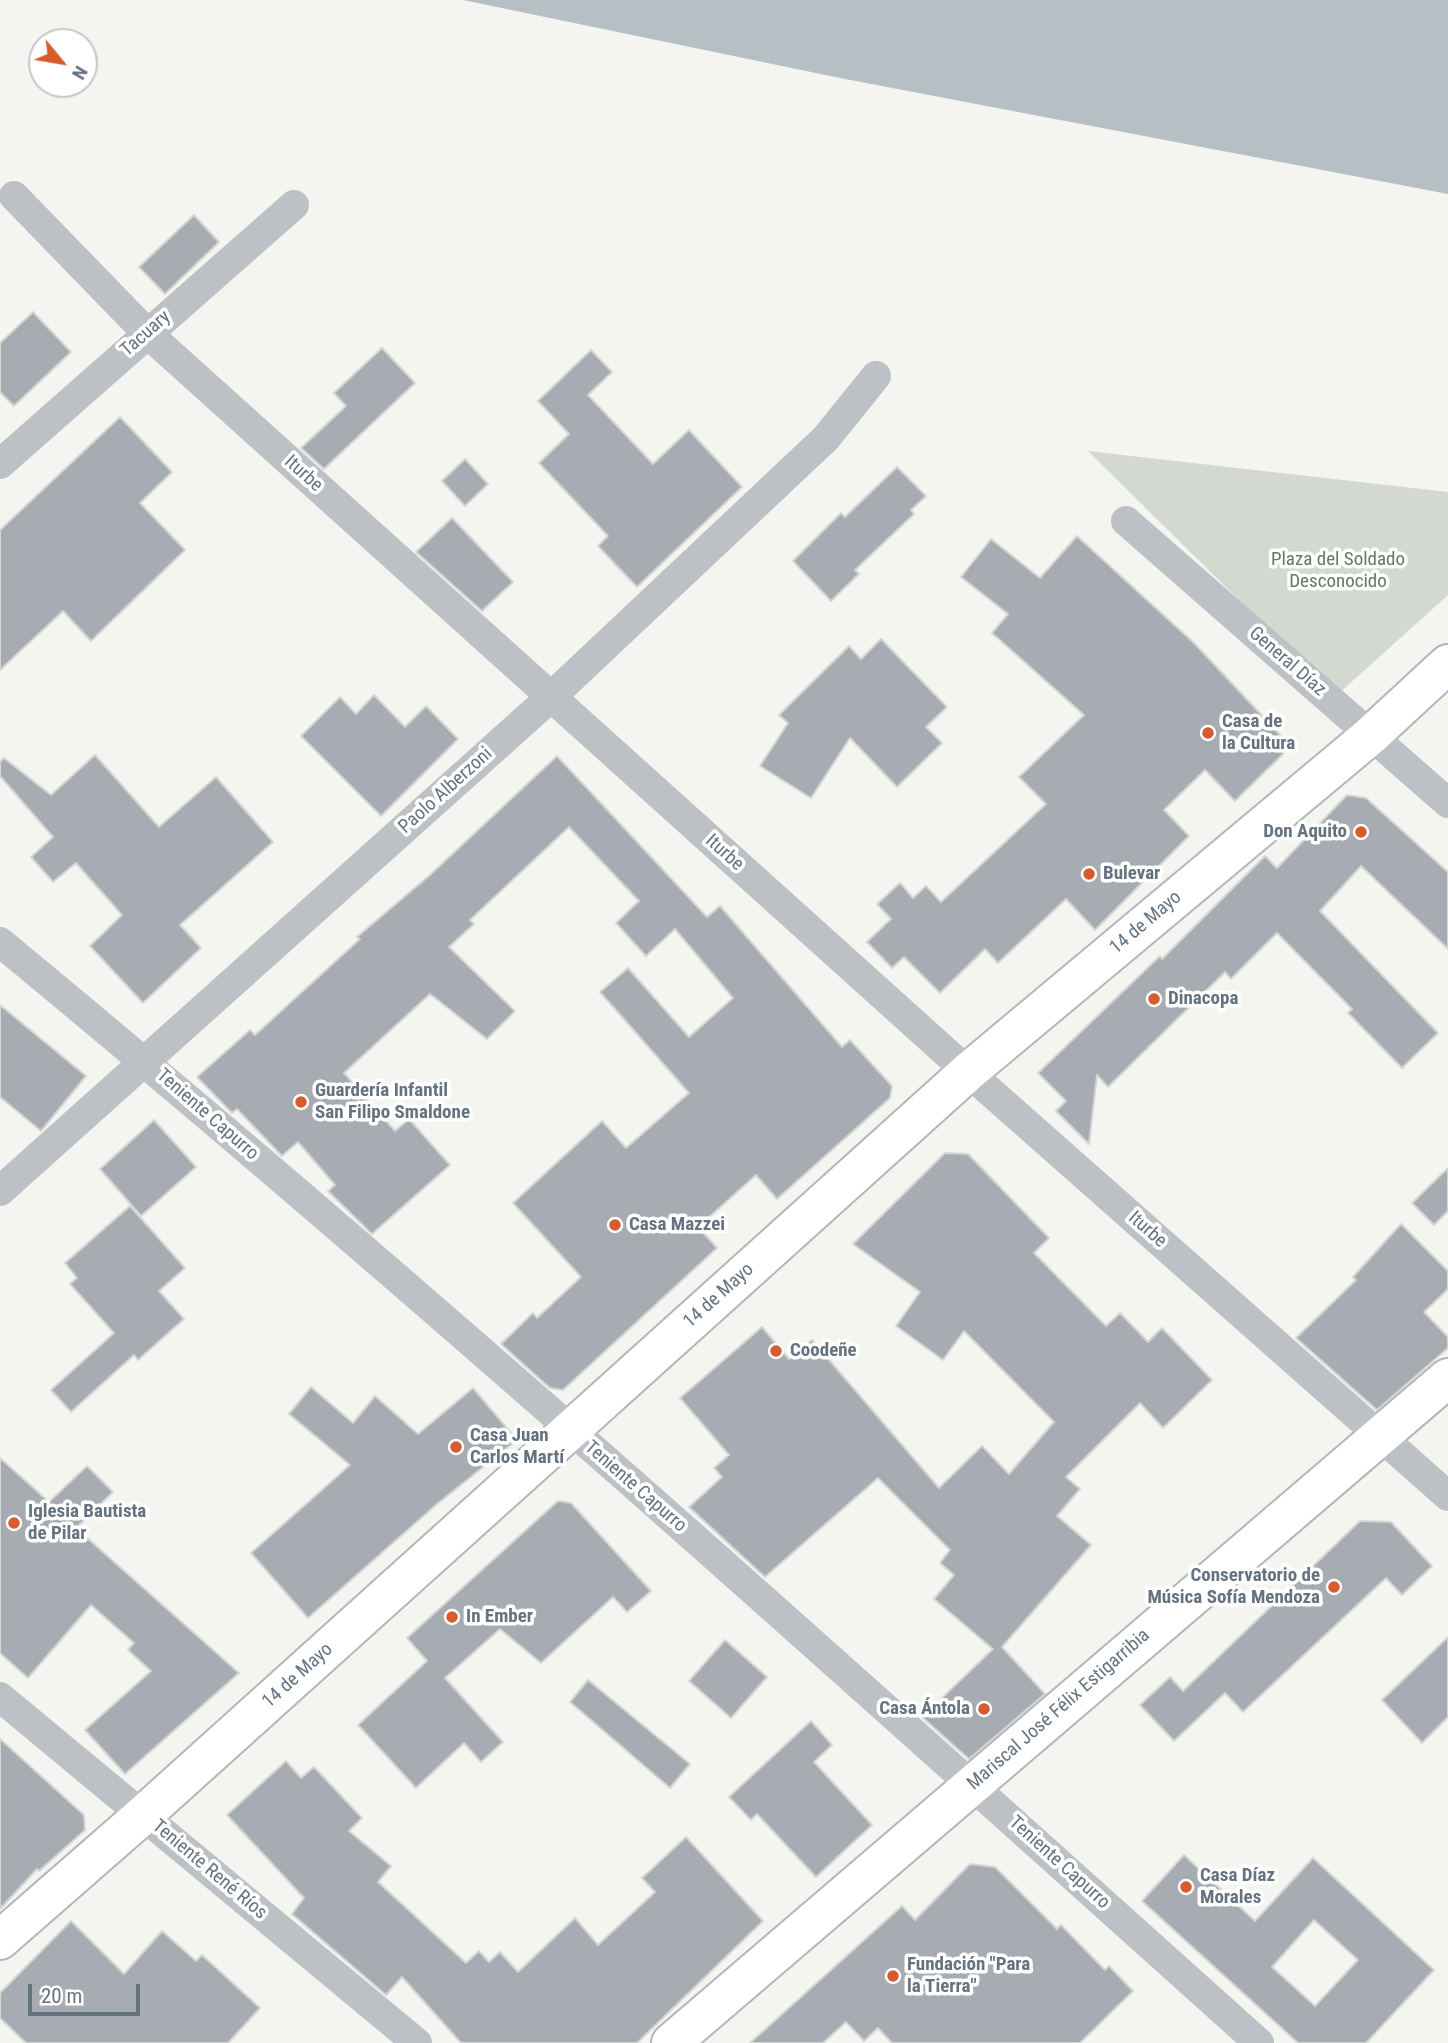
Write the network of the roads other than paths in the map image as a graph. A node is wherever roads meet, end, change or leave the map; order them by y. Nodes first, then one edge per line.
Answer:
1 (14, 196) dead end
2 (293, 205) dead end
3 (147, 333) junction
4 (876, 376) dead end
5 (0, 464) edge
6 (1126, 521) dead end
7 (1448, 664) edge
8 (551, 697) junction
9 (1370, 736) junction
10 (1448, 803) edge
11 (0, 942) edge
12 (144, 1061) junction
13 (968, 1072) junction
14 (0, 1191) edge
15 (1448, 1378) edge
16 (570, 1430) junction
17 (1381, 1436) junction
18 (1448, 1496) edge
19 (0, 1697) edge
20 (972, 1785) junction
21 (143, 1815) junction
22 (0, 1940) edge
23 (417, 2043) edge
24 (671, 2043) edge
25 (1259, 2043) edge

1 - 3 street, Iturbe
2 - 3 street, Tacuary
3 - 5 street, Tacuary
3 - 8 street, Iturbe
4 - 8 street, Paolo Alberzoni
6 - 9 street, General Díaz
7 - 9 main road, 14 de Mayo
8 - 12 street, Paolo Alberzoni
8 - 13 street, Iturbe
9 - 10 street, General Díaz
9 - 13 main road, 14 de Mayo
11 - 12 street, Teniente Capurro
12 - 14 street, Paolo Alberzoni
12 - 16 street, Teniente Capurro
13 - 16 main road, 14 de Mayo
13 - 17 street, Iturbe
15 - 17 main road, Mariscal José Félix Estigarribia
16 - 20 street, Teniente Capurro
16 - 21 main road, 14 de Mayo
17 - 18 street, Iturbe
17 - 20 main road, Mariscal José Félix Estigarribia
19 - 21 street, Teniente René Ríos
20 - 24 main road, Mariscal José Félix Estigarribia
20 - 25 street, Teniente Capurro
21 - 22 main road, 14 de Mayo
21 - 23 street, Teniente René Ríos

